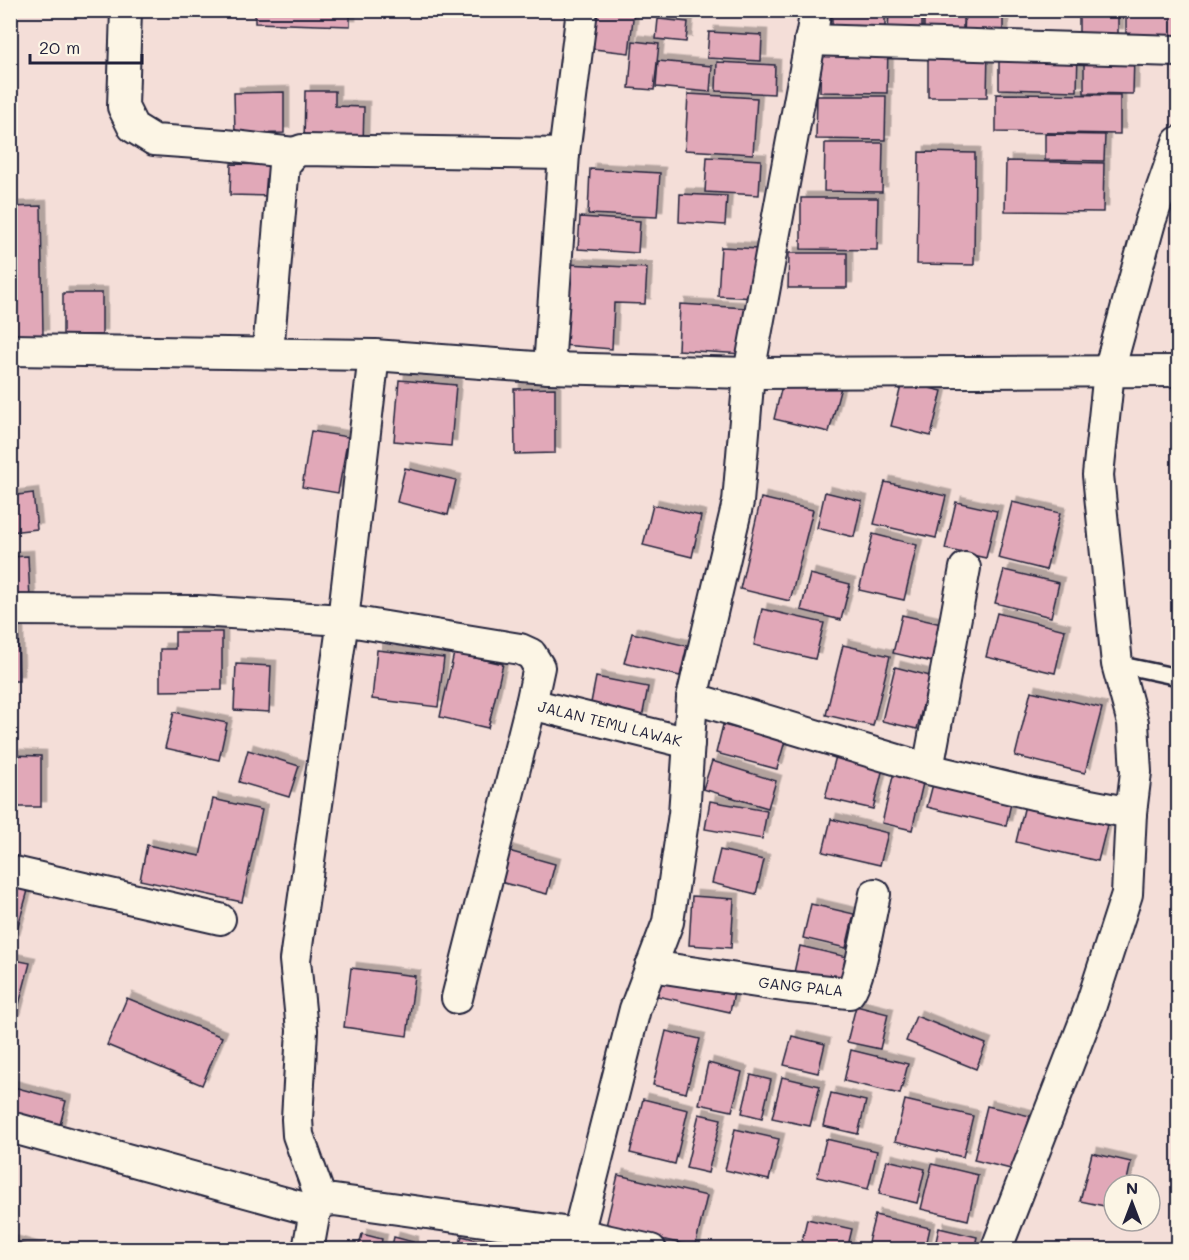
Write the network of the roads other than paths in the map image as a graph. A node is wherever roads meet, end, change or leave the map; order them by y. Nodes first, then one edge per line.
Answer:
1 (126, 10) edge
2 (582, 10) edge
3 (816, 10) edge
4 (810, 40) junction
5 (1179, 51) edge
6 (1179, 142) edge
7 (294, 153) junction
8 (564, 154) junction
9 (10, 350) edge
10 (268, 352) junction
11 (374, 355) junction
12 (549, 368) junction
13 (1109, 371) junction
14 (1179, 371) edge
15 (749, 374) junction
16 (965, 568) dead end
17 (10, 610) edge
18 (343, 620) junction
19 (1117, 664) junction
20 (1179, 677) edge
21 (692, 698) junction
22 (531, 704) junction
23 (689, 743) junction
24 (928, 770) junction
25 (1131, 813) junction
26 (10, 871) edge
27 (875, 894) dead end
28 (220, 919) dead end
29 (651, 966) junction
30 (458, 998) dead end
31 (10, 1127) edge
32 (319, 1207) junction
33 (576, 1242) edge
34 (308, 1250) edge
35 (651, 1250) edge
36 (996, 1250) edge

1 - 7 street
2 - 8 street
3 - 4 street
4 - 5 street
4 - 15 street
6 - 13 street
7 - 8 street
7 - 10 street
8 - 12 street
9 - 10 street
10 - 11 street
11 - 12 street
11 - 18 street
12 - 15 street
13 - 14 street
13 - 15 street
13 - 19 street
15 - 21 street
16 - 24 street
17 - 18 street
18 - 22 street
18 - 32 street
19 - 20 lane
19 - 25 street
21 - 23 street
21 - 24 street
22 - 23 street, JALAN TEMU LAWAK
22 - 30 street
23 - 29 street
24 - 25 street
25 - 36 street
26 - 28 street
27 - 29 street, GANG PALA
29 - 33 street
31 - 32 street
32 - 33 street
32 - 34 street
33 - 35 street

